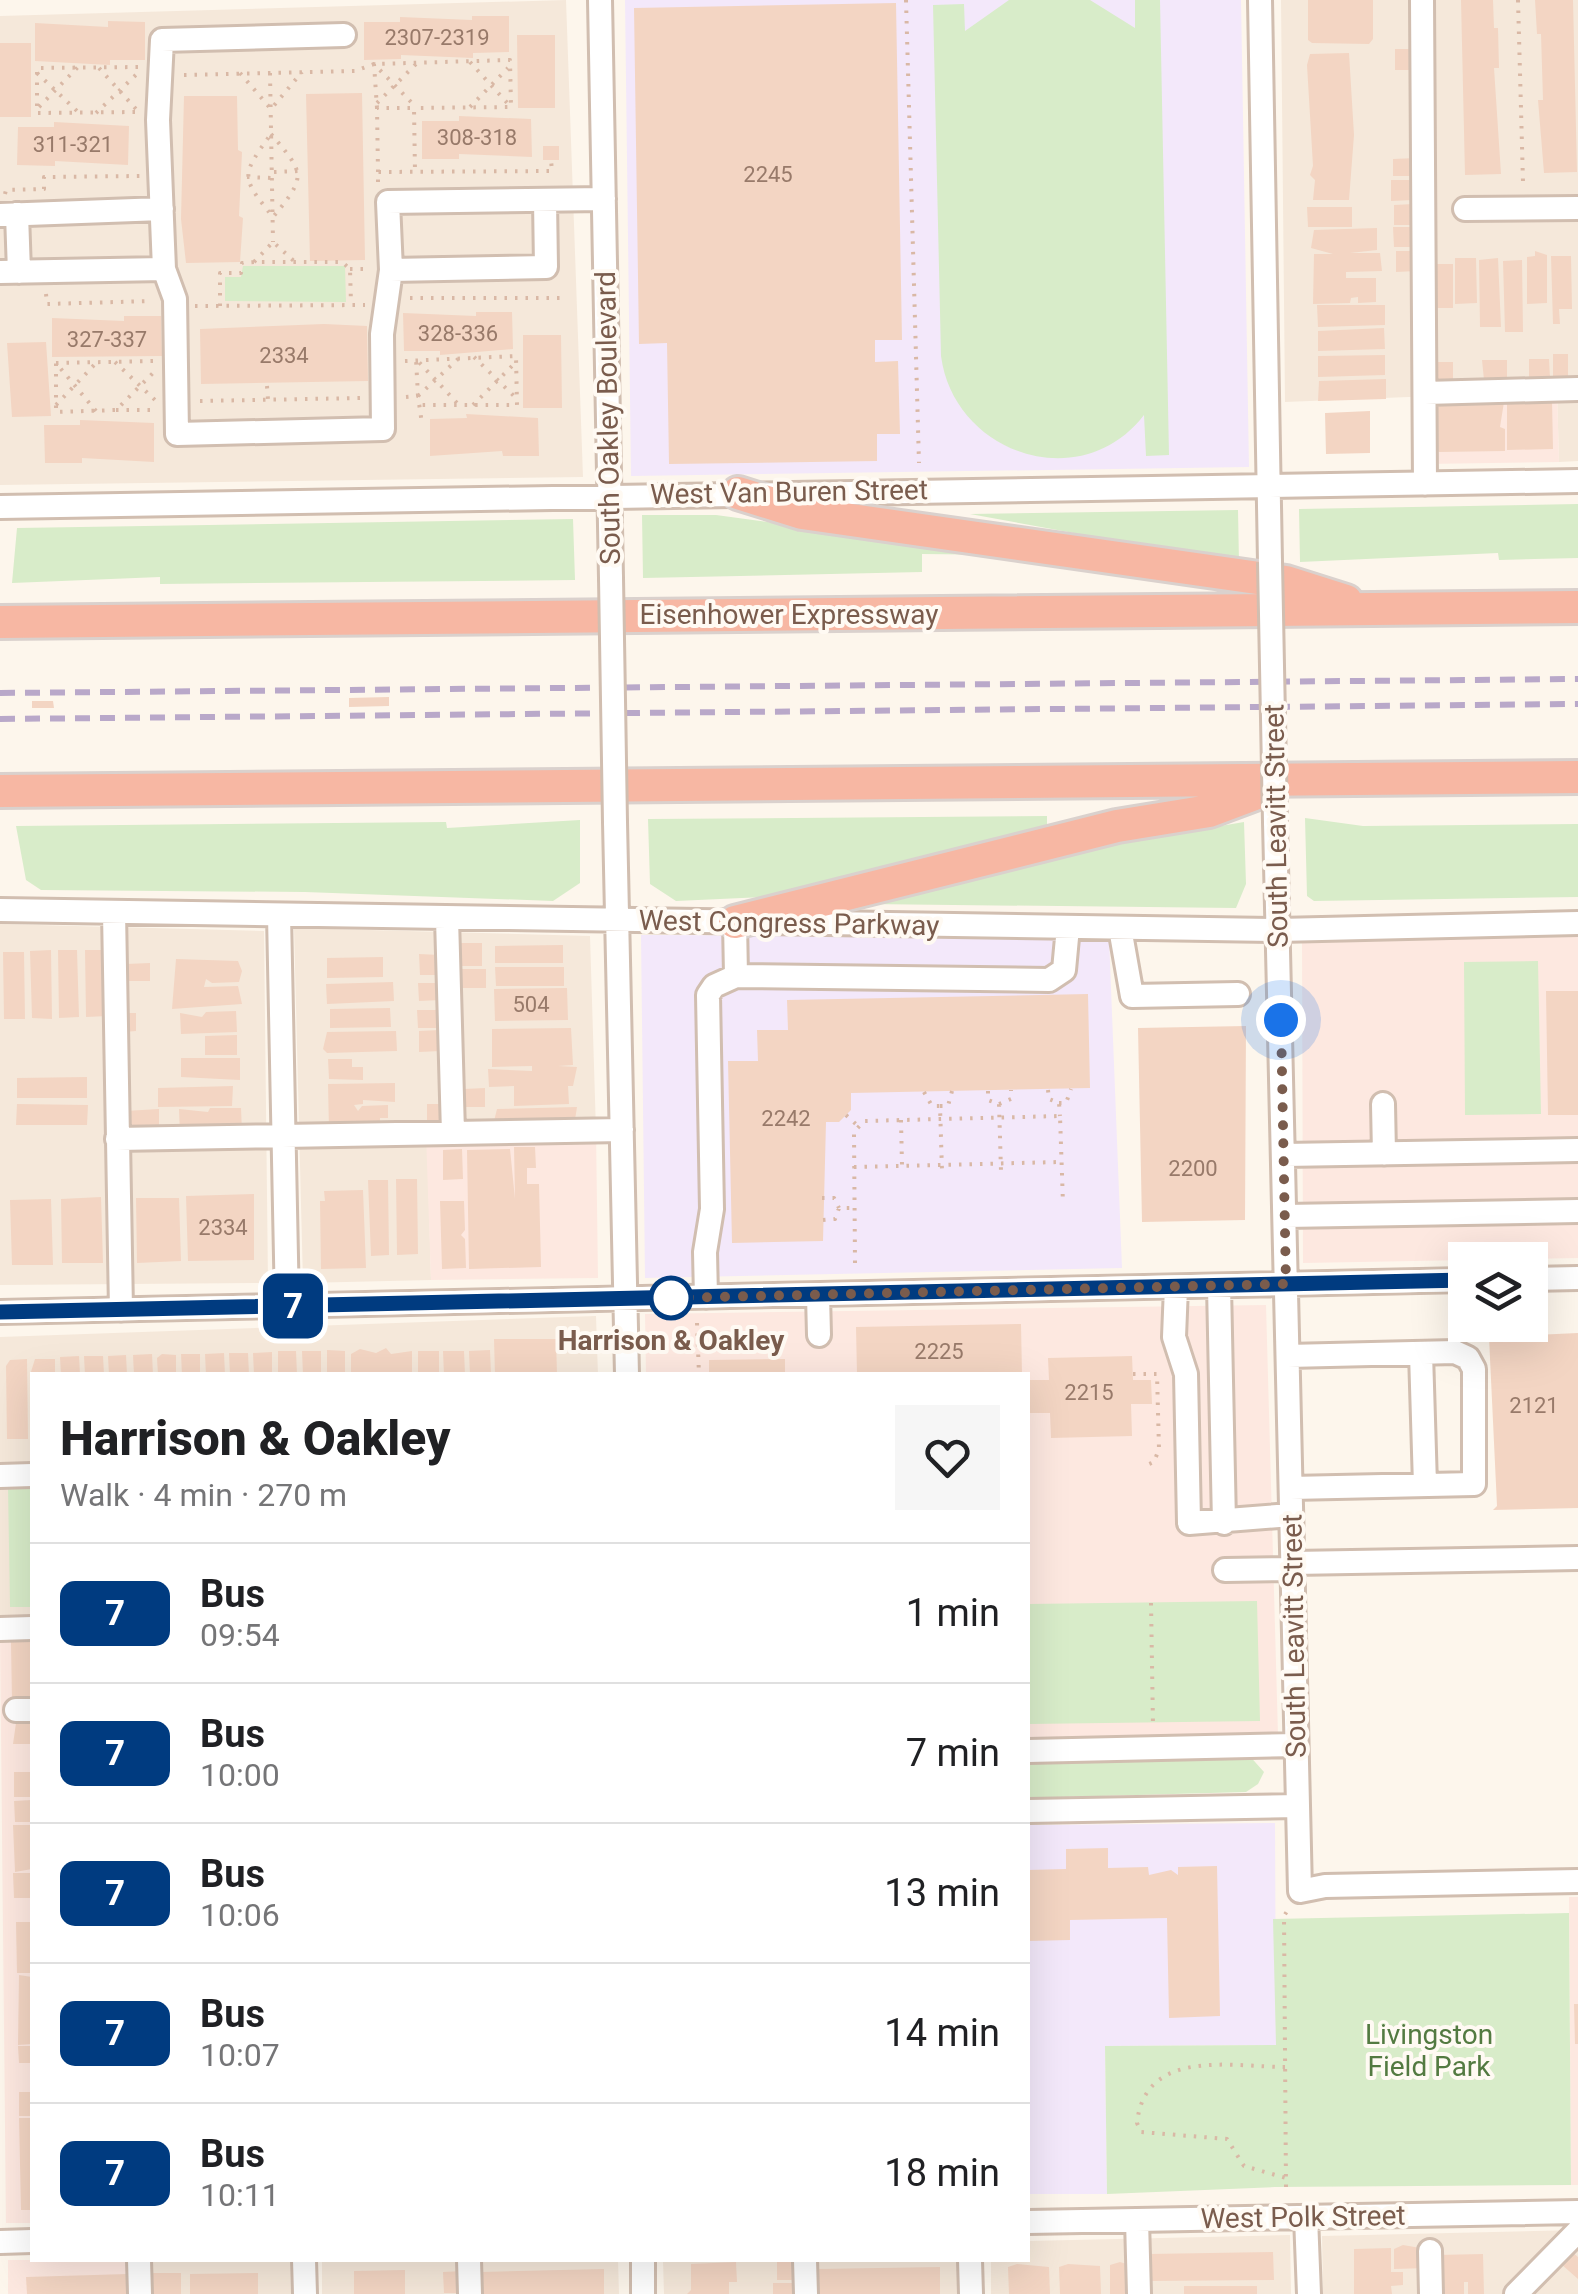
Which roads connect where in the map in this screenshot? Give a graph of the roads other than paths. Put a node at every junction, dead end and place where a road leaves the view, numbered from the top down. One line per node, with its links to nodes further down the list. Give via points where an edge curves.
1 (600, 0): 5 (street, South Oakley Boulevard)
2 (1260, 0): 18 (street, South Leavitt Street)
3 (1422, 0): 15 (street)
4 (344, 36): 9 (street, via 162,40)
5 (604, 199): 6 (street); 20 (street, South Oakley Boulevard)
6 (545, 200): 12 (street, via 546,268); 12 (street, via 388,202)
7 (1578, 208): 10 (street)
8 (6, 209): 9 (street); 13 (street)
9 (162, 209): 11 (street)
10 (1466, 209)
11 (164, 269): 12 (street, via 175,299 168,402 177,434 383,429); 13 (street)
12 (392, 270)
13 (10, 272)
14 (1578, 390): 15 (street)
15 (1424, 393): 17 (street)
16 (1578, 481): 17 (street, West Van Buren Street)
17 (1425, 484): 18 (street, West Van Buren Street)
18 (1269, 487): 19 (street, West Van Buren Street); 37 (street, South Leavitt Street, bridge)
19 (738, 493): 20 (street, West Van Buren Street); 23 (highway, via 802,514 1286,582)
20 (609, 494): 21 (street, West Van Buren Street); 32 (street, South Oakley Boulevard, bridge)
21 (0, 507)
22 (1578, 607): 23 (highway, Eisenhower Expressway)
23 (1378, 611): 24 (highway, Eisenhower Expressway)
24 (0, 622)
25 (1578, 776): 26 (highway)
26 (1293, 780): 27 (highway); 33 (highway, via 1209,812 1118,826)
27 (0, 790)
28 (0, 910): 29 (street, West Congress Parkway)
29 (114, 912): 30 (street, West Congress Parkway); 44 (street)
30 (279, 914): 31 (street, West Congress Parkway); 43 (street)
31 (448, 918): 32 (street, West Congress Parkway); 42 (street)
32 (618, 920): 33 (street, West Congress Parkway); 41 (street, South Oakley Boulevard)
33 (735, 922): 35 (street, West Congress Parkway); 38 (street)
34 (1578, 923): 37 (street, West Congress Parkway)
35 (1068, 927): 36 (street, West Congress Parkway); 38 (street, via 1064,970 1049,980)
36 (1120, 928): 37 (street, West Congress Parkway); 39 (street, via 1132,996)
37 (1279, 930): 47 (street, South Leavitt Street)
38 (736, 976): 57 (street, via 708,995 712,1209)
39 (1238, 994)
40 (1383, 1104): 46 (street)
41 (622, 1130): 42 (street); 58 (street, South Oakley Boulevard)
42 (454, 1133): 43 (street)
43 (283, 1136): 44 (street); 59 (street)
44 (116, 1140): 60 (street)
45 (1578, 1150): 46 (street)
46 (1384, 1154): 47 (street)
47 (1284, 1156): 49 (street, South Leavitt Street)
48 (1578, 1211): 49 (street)
49 (1285, 1216): 53 (street, South Leavitt Street)
50 (1578, 1278): 51 (street)
51 (1548, 1279)
52 (1448, 1280): 53 (street)
53 (1286, 1284): 54 (street); 66 (street, South Leavitt Street)
54 (1219, 1286): 55 (street); 65 (street)
55 (1176, 1287): 56 (street); 64 (street)
56 (818, 1295): 57 (street); 62 (street)
57 (706, 1297): 58 (street)
58 (625, 1299): 59 (street); 67 (street, South Oakley Boulevard)
59 (287, 1306): 60 (street)
60 (121, 1310): 61 (street)
61 (0, 1312)
62 (819, 1335)
63 (1421, 1352): 66 (street); 70 (street); 70 (street, via 1456,1352 1474,1369 1474,1484)
64 (1178, 1356): 65 (street, via 1192,1364 1211,1364); 73 (street, via 1186,1374 1189,1524)
65 (1221, 1356): 73 (street)
66 (1288, 1356): 71 (street, South Leavitt Street)
67 (627, 1372)
68 (30, 1475): 69 (street)
69 (0, 1476)
70 (1426, 1485): 71 (street)
71 (1291, 1488): 72 (street, South Leavitt Street)
72 (1292, 1522): 73 (street, via 1241,1516); 75 (street, South Leavitt Street)
73 (1224, 1523)
74 (1578, 1558): 75 (street)
75 (1292, 1566): 76 (street); 79 (street, South Leavitt Street)
76 (1225, 1570)
77 (0, 1628): 78 (street)
78 (30, 1628)
79 (1296, 1745): 80 (street); 81 (street, South Leavitt Street)
80 (1030, 1751)
81 (1298, 1806): 82 (street); 83 (street, South Leavitt Street, via 1300,1892 1325,1886)
82 (1030, 1811)
83 (1578, 1881)
84 (1578, 2212): 85 (street, West Polk Street)
85 (1306, 2216): 86 (street, West Polk Street); 105 (street)
86 (1137, 2220): 87 (street, West Polk Street); 104 (street)
87 (1030, 2222)
88 (1578, 2230): 107 (street)
89 (30, 2241): 90 (street)
90 (0, 2242)
91 (1430, 2252): 106 (street)
92 (139, 2262): 98 (street)
93 (304, 2262): 99 (street)
94 (469, 2262): 100 (street)
95 (643, 2262): 101 (street)
96 (805, 2262): 102 (street)
97 (970, 2262): 103 (street)
98 (140, 2294)
99 (305, 2294)
100 (470, 2294)
101 (644, 2294)
102 (806, 2294)
103 (971, 2294)
104 (1139, 2294)
105 (1308, 2294)
106 (1431, 2294)
107 (1516, 2294)

